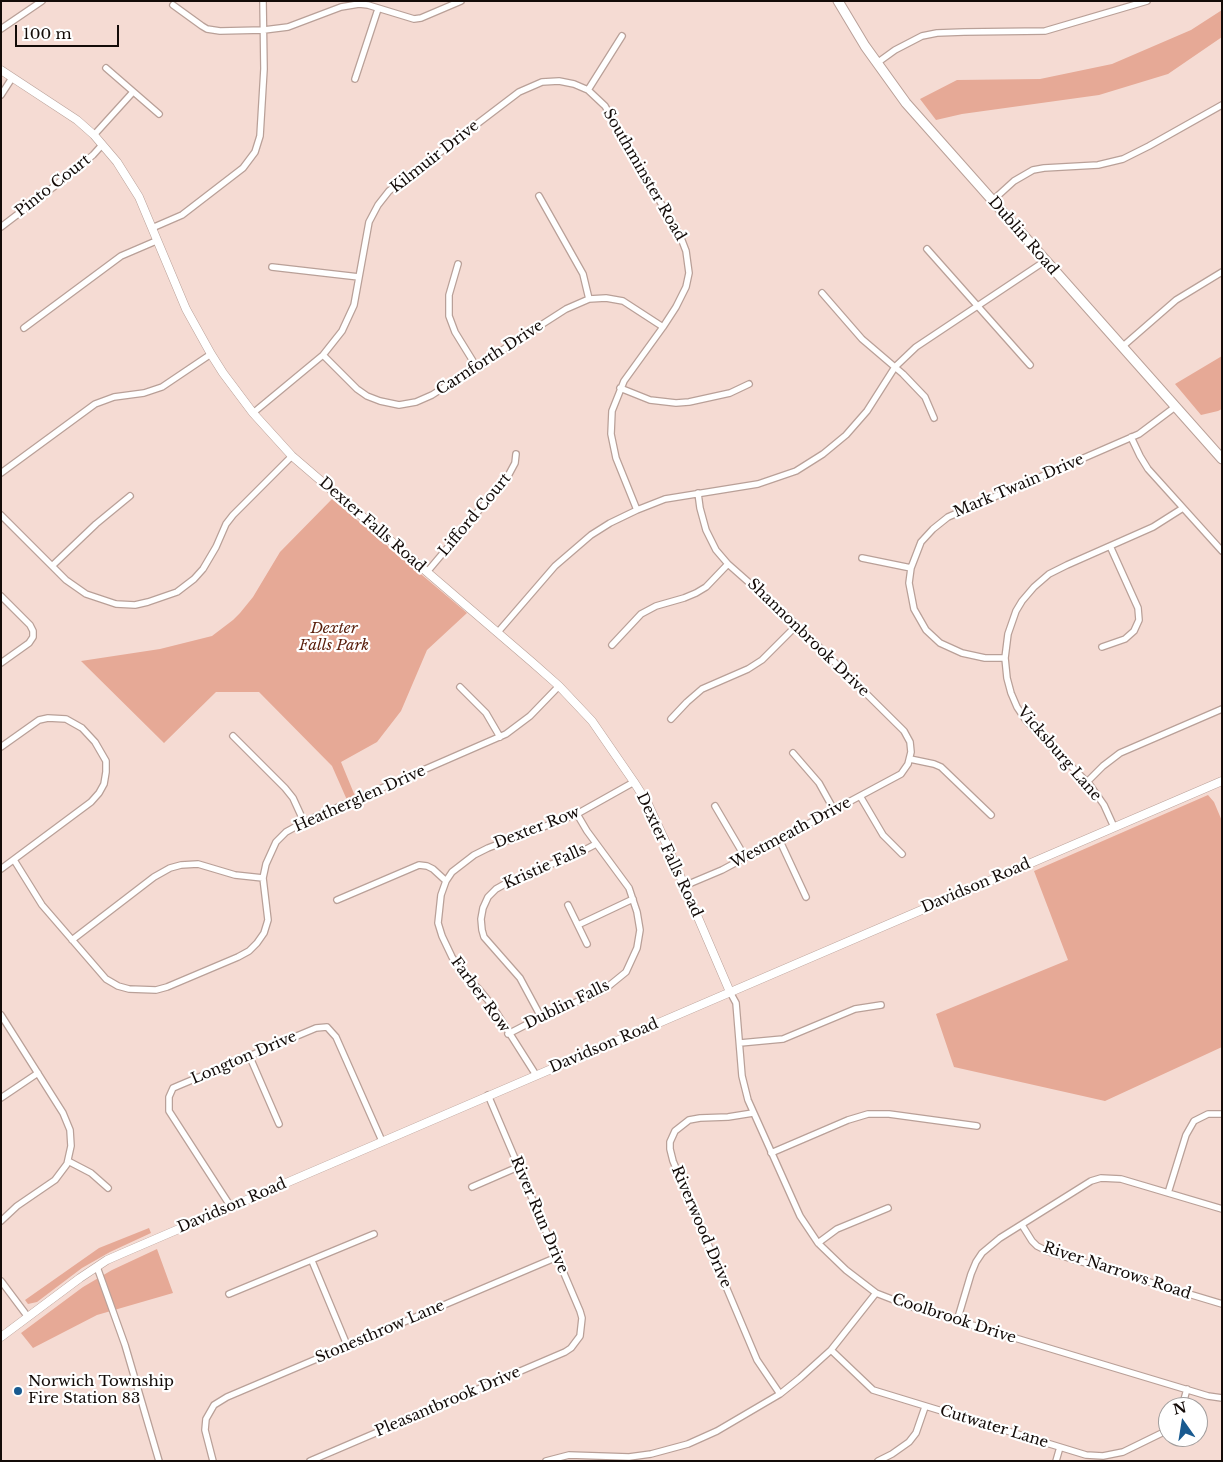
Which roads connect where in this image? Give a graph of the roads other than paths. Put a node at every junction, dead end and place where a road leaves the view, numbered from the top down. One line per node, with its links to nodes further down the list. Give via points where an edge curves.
1 (42, 1): 8 (street)
2 (263, 1): 9 (street)
3 (461, 1): 7 (street, via 414,19)
4 (838, 1): 11 (main road, Dublin Road)
5 (1147, 1): 11 (street, via 1045,31 955,32 922,36)
6 (173, 5): 9 (street, via 208,29)
7 (378, 8): 9 (street, via 350,4 288,28); 15 (street)
8 (1, 29)
9 (264, 30): 26 (street, via 260,136 255,152 236,174 182,215)
10 (622, 36): 16 (street)
11 (876, 63): 24 (main road, Dublin Road, via 906,103)
12 (106, 68): 17 (street)
13 (1, 70): 14 (main road, Dexter Falls Road)
14 (12, 78): 18 (street); 21 (main road, Dexter Falls Road, via 50,101)
15 (355, 78)
16 (588, 90): 33 (street, Kilmuir Drive, via 559,81 542,82 527,88 396,185 378,205 369,222); 37 (street, Southminster Road, via 605,106 686,251 689,273 686,287)
17 (133, 92): 20 (street); 21 (street)
18 (1, 95)
19 (1222, 105): 24 (street, via 1123,159 1098,165 1033,170 1014,180)
20 (159, 114)
21 (94, 135): 22 (main road, Dexter Falls Road)
22 (102, 144): 25 (street, Pinto Court, via 93,155); 26 (main road, Dexter Falls Road, via 128,177)
23 (539, 196): 35 (street, via 583,274)
24 (992, 200): 29 (main road, Dublin Road)
25 (1, 226)
26 (152, 228): 27 (main road, Dexter Falls Road)
27 (156, 241): 38 (street, via 121,256); 40 (main road, Dexter Falls Road, via 186,309)
28 (927, 249): 36 (street)
29 (1045, 261): 36 (street); 39 (main road, Dublin Road)
30 (458, 264): 43 (street, via 449,296 449,316)
31 (272, 267): 33 (street)
32 (1222, 272): 39 (street, via 1176,300)
33 (360, 277): 41 (street, Kilmuir Drive, via 349,319)
34 (822, 293): 44 (street, via 862,339)
35 (589, 299): 37 (street, Carnforth Drive, via 623,301); 43 (street, Carnforth Drive, via 566,309)
36 (977, 306): 42 (street); 44 (street, via 916,347)
37 (664, 327): 46 (street, Southminster Road)
38 (24, 328)
39 (1122, 347): 47 (main road, Dublin Road)
40 (211, 354): 48 (main road, Dexter Falls Road); 54 (street, via 162,387 95,404)
41 (323, 355): 43 (street, Carnforth Drive, via 357,389 391,404 424,399); 48 (street, Kilmuir Drive)
42 (1030, 365)
43 (476, 366)
44 (895, 367): 49 (street, via 925,397); 55 (street, via 867,411 823,454 796,471 758,484)
45 (749, 384): 46 (street, via 730,393 676,403 650,400)
46 (620, 388): 58 (street, Southminster Road, via 612,411 611,434 616,458)
47 (1175, 407): 50 (street, Mark Twain Drive); 53 (main road, Dublin Road)
48 (253, 413): 52 (main road, Dexter Falls Road)
49 (934, 418)
50 (1131, 438): 57 (street, via 1148,469); 65 (street, Mark Twain Drive, via 948,517 932,528 921,542)
51 (516, 454): 66 (street, Lifford Court, via 508,476)
52 (292, 456): 64 (street, via 233,515 203,569 168,597 135,604 107,602 78,589); 66 (main road, Dexter Falls Road)
53 (1222, 459)
54 (1, 473)
55 (698, 493): 58 (street, via 665,499); 63 (street, Shannonbrook Drive, via 706,530)
56 (130, 496): 64 (street)
57 (1183, 508): 60 (street, Vicksburg Lane, via 1154,527); 61 (street)
58 (637, 510): 69 (street, via 591,534 572,550)
59 (1, 515): 64 (street)
60 (1110, 546): 71 (street, via 1138,608 1139,620 1134,632 1125,639); 72 (street, Vicksburg Lane, via 1067,565 1034,586 1016,611 1008,634)
61 (1222, 551)
62 (862, 558): 65 (street)
63 (728, 564): 68 (street, Shannonbrook Drive); 70 (street, via 696,593 641,614)
64 (52, 566)
65 (911, 568): 72 (street, Mark Twain Drive, via 912,601 922,623 933,636 946,647 962,653)
66 (427, 572): 69 (main road, Dexter Falls Road)
67 (1, 596): 73 (street, via 33,631 29,643)
68 (797, 626): 77 (street, via 762,660 702,689); 82 (street, Shannonbrook Drive, via 904,730 910,742)
69 (498, 632): 74 (main road, Dexter Falls Road)
70 (612, 645)
71 (1102, 647)
72 (1005, 658): 85 (street, Vicksburg Lane, via 1011,693 1025,720)
73 (1, 663)
74 (559, 686): 79 (street, Heatherglen Drive, via 530,716); 84 (main road, Dexter Falls Road, via 592,721)
75 (460, 687): 79 (street, via 486,713)
76 (1222, 709): 85 (street, via 1120,753)
77 (671, 719)
78 (233, 736): 91 (street, via 285,788)
79 (500, 737): 91 (street, Heatherglen Drive)
80 (1, 747): 97 (street, via 31,725 48,718 66,719 95,742 106,761 104,784 91,802)
81 (793, 753): 88 (street, via 819,783)
82 (910, 759): 86 (street, Westmeath Drive, via 906,769 896,777); 90 (street, via 940,767)
83 (1222, 781): 92 (main road, Davidson Road)
84 (634, 782): 89 (street, Dexter Row); 101 (main road, Dexter Falls Road)
85 (1087, 782): 92 (street, Vicksburg Lane, via 1104,805)
86 (860, 796): 88 (street, Westmeath Drive); 95 (street, via 883,835)
87 (715, 806): 96 (street)
88 (834, 810): 93 (street, Westmeath Drive)
89 (578, 814): 94 (street, Dublin Falls); 100 (street, Dexter Row, via 488,848 462,863)
90 (991, 815)
91 (304, 822): 99 (street, Heatherglen Drive, via 276,842)
92 (1114, 827): 109 (main road, Davidson Road)
93 (779, 839): 96 (street, Westmeath Drive); 102 (street)
94 (596, 844): 103 (street, Dublin Falls, via 629,888); 112 (street, Kristie Falls, via 496,889 483,908 484,937 520,978)
95 (902, 854)
96 (745, 858): 101 (street, Westmeath Drive)
97 (14, 860): 98 (street); 107 (street, via 42,905)
98 (1, 869)
99 (263, 878): 107 (street, via 235,875 198,864 170,868); 107 (street, Heatherglen Drive, via 267,927 257,943 249,951 181,982 156,990 118,986 106,979)
100 (446, 882): 104 (street, via 433,869 419,865); 113 (street, Farber Row, via 438,909 442,936 466,978 491,1004)
101 (684, 886): 109 (main road, Dexter Falls Road)
102 (806, 897)
103 (633, 899): 106 (street); 112 (street, Dublin Falls, via 640,930 637,948 626,972 600,992)
104 (337, 900)
105 (568, 905): 106 (street)
106 (578, 925): 108 (street)
107 (72, 940)
108 (587, 944)
109 (730, 992): 114 (street, Coolbrook Drive, via 736,1003); 117 (main road, Davidson Road)
110 (882, 1005): 114 (street, via 855,1009 783,1039)
111 (1, 1015): 116 (street)
112 (540, 1017): 113 (street, Dublin Falls)
113 (508, 1034): 117 (street, Farber Row)
114 (740, 1043): 120 (street, Coolbrook Drive, via 744,1088)
115 (249, 1055): 122 (street); 124 (street, Longton Drive, via 316,1028 330,1029); 131 (street, Longton Drive, via 174,1088 168,1103 169,1111)
116 (38, 1073): 119 (street); 126 (street, via 68,1123 71,1146)
117 (536, 1075): 118 (main road, Davidson Road)
118 (488, 1095): 124 (main road, Davidson Road); 127 (street, River Run Drive)
119 (1, 1098)
120 (753, 1113): 125 (street, Coolbrook Drive); 152 (street, Riverwood Drive, via 689,1120 675,1131 670,1149 672,1161 757,1360)
121 (1222, 1114): 130 (street, via 1208,1114 1194,1122 1186,1135)
122 (279, 1124)
123 (977, 1126): 125 (street, via 868,1114)
124 (382, 1141): 131 (main road, Davidson Road)
125 (771, 1153): 137 (street, Coolbrook Drive, via 800,1216)
126 (68, 1161): 129 (street, via 91,1173); 134 (street, via 55,1180 16,1206)
127 (518, 1167): 128 (street); 138 (street, River Run Drive)
128 (472, 1187)
129 (108, 1188)
130 (1168, 1193): 133 (street); 135 (street, via 1121,1179 1101,1178 1082,1185)
131 (231, 1207): 140 (main road, Davidson Road, via 122,1253)
132 (888, 1208): 137 (street, via 837,1229)
133 (1222, 1209)
134 (1, 1221)
135 (1022, 1225): 144 (street, River Narrows Road, via 1037,1246 1049,1252); 146 (street, via 990,1245 976,1262)
136 (374, 1234): 139 (street)
137 (818, 1243): 142 (street, Coolbrook Drive)
138 (557, 1257): 147 (street, River Run Drive, via 582,1318); 149 (street, Stonesthrow Lane)
139 (312, 1261): 143 (street); 149 (street)
140 (98, 1267): 145 (main road, Davidson Road); 159 (street)
141 (1, 1281): 145 (street)
142 (876, 1293): 146 (street, Coolbrook Drive); 150 (street)
143 (229, 1294)
144 (1222, 1304)
145 (28, 1317): 148 (main road, Davidson Road)
146 (957, 1321): 151 (street, Coolbrook Drive)
147 (580, 1336): 161 (street, Pleasantbrook Drive, via 565,1352)
148 (1, 1338)
149 (347, 1345): 160 (street, Stonesthrow Lane, via 214,1405 208,1414 205,1430)
150 (831, 1350): 152 (street); 155 (street, Cutwater Lane, via 873,1390)
151 (1187, 1389): 153 (street); 154 (street, Coolbrook Drive)
152 (780, 1394): 158 (street, via 688,1444 650,1454)
153 (1185, 1397)
154 (1222, 1398)
155 (925, 1407): 157 (street, Cutwater Lane); 163 (street, via 916,1433 909,1442)
156 (1158, 1435): 157 (street, Cutwater Lane, via 1113,1455 1086,1455)
157 (1060, 1447): 164 (street)
158 (605, 1459): 162 (street, via 569,1455)
159 (159, 1461)
160 (213, 1461)
161 (310, 1461)
162 (546, 1461)
163 (878, 1461)
164 (1056, 1461)

